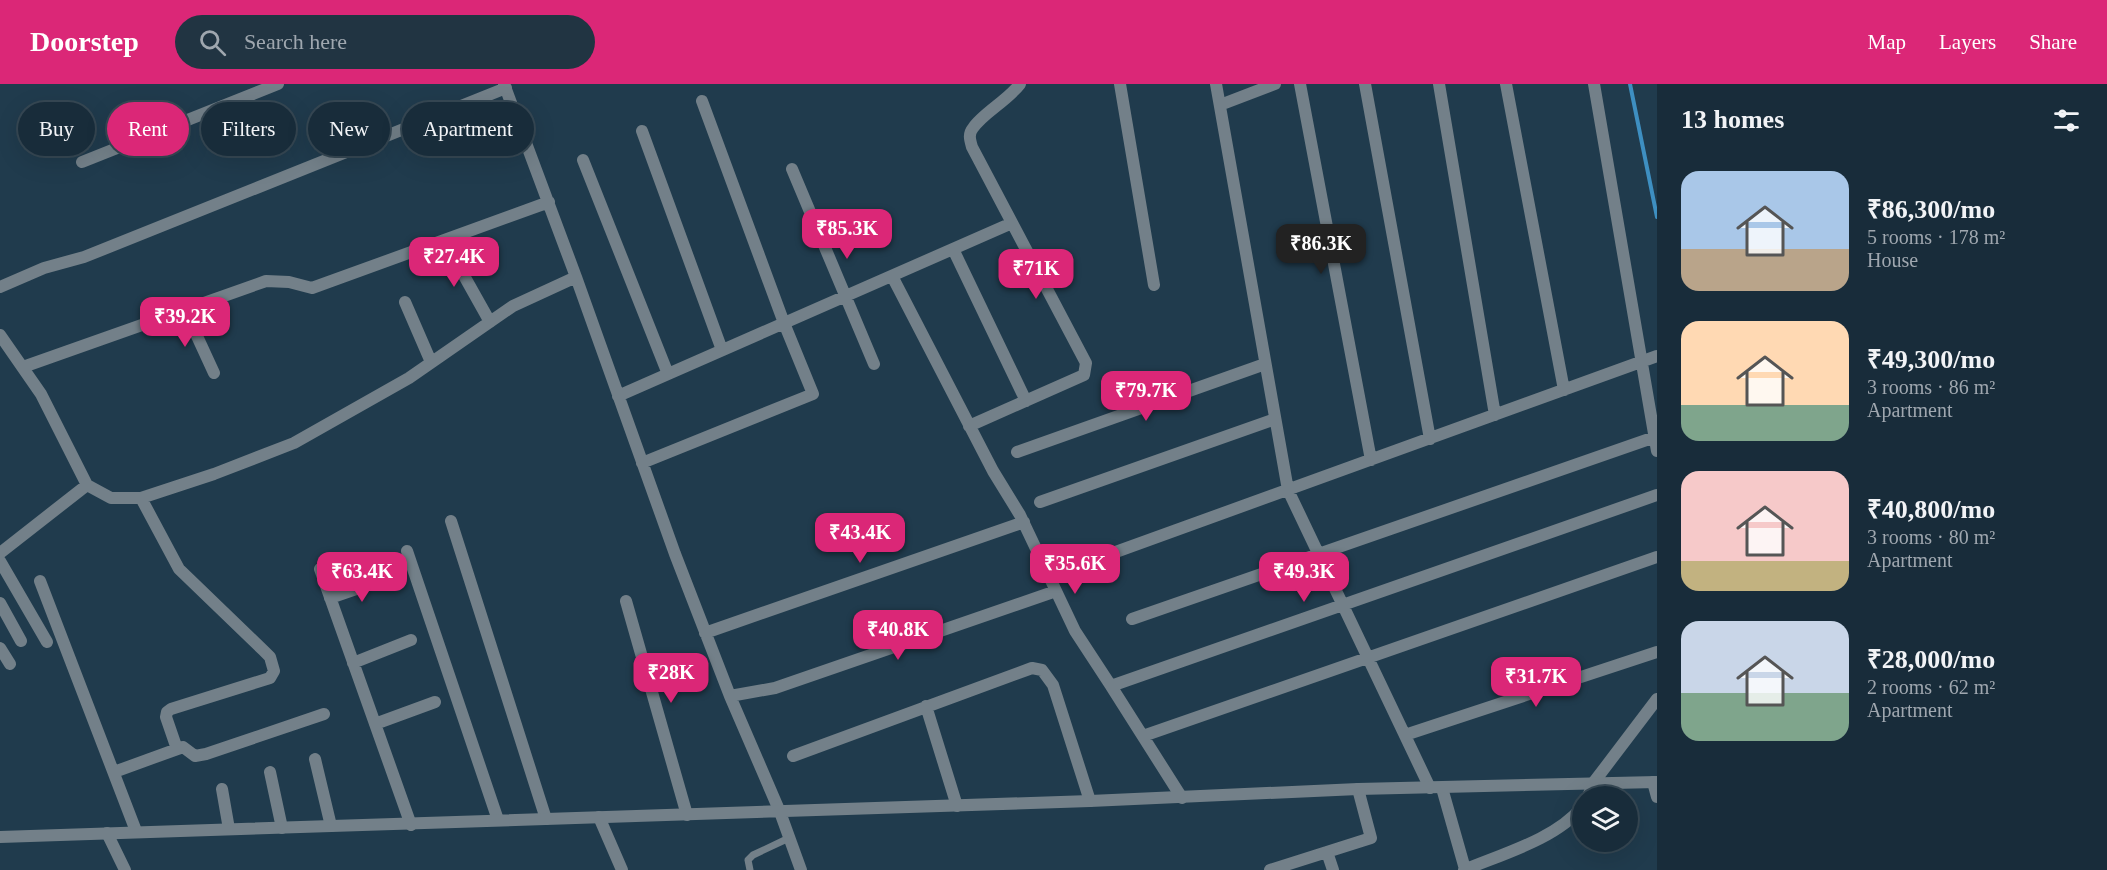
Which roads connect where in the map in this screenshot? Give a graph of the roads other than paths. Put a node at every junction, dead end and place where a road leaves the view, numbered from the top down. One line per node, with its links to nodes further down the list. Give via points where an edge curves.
1 (278, 84): 16 (street)
2 (1020, 84): 19 (street, via 969,136)
3 (1120, 84): 24 (street)
4 (1216, 84): 13 (street)
5 (1275, 84): 13 (street)
6 (1300, 84): 51 (street)
7 (1365, 84): 48 (street)
8 (1439, 84): 44 (street)
9 (1506, 84): 41 (street)
10 (1594, 84): 35 (street)
11 (505, 86): 18 (street); 25 (street)
12 (702, 101): 30 (street)
13 (1220, 105): 37 (street)
14 (642, 131): 32 (street)
15 (583, 160): 40 (street)
16 (82, 162)
17 (792, 169): 26 (street)
18 (549, 202): 20 (street); 23 (street)
19 (1012, 223): 21 (street); 43 (street, via 1086,363 1084,375)
20 (444, 240): 28 (street, via 312,288 267,281); 29 (street)
21 (953, 249): 22 (street); 43 (street)
22 (891, 276): 26 (street); 46 (street)
23 (576, 278): 29 (street, via 513,306); 42 (street)
24 (1154, 285)
25 (0, 288)
26 (845, 297): 30 (street); 36 (street)
27 (405, 302): 34 (street)
28 (185, 309): 38 (street); 39 (street)
29 (490, 322): 34 (street)
30 (784, 323): 32 (street); 52 (street, via 813,394)
31 (0, 335): 38 (street)
32 (722, 350): 40 (street)
33 (1657, 356): 35 (street)
34 (431, 362): 56 (street, via 294,443)
35 (1642, 362): 41 (street); 47 (street)
36 (874, 364)
37 (1265, 364): 45 (street); 50 (street)
38 (23, 367): 53 (street)
39 (214, 373)
40 (668, 374): 42 (street)
41 (1564, 390): 44 (street)
42 (618, 396): 52 (street)
43 (1026, 401): 46 (street)
44 (1495, 415): 48 (street)
45 (1275, 419): 54 (street); 57 (street)
46 (969, 426): 59 (street)
47 (1654, 437): 49 (street); 62 (street)
48 (1430, 439): 51 (street)
49 (1657, 451)
50 (1017, 452)
51 (1371, 460): 54 (street)
52 (642, 463): 75 (street)
53 (87, 485): 56 (street, via 111,498); 61 (street)
54 (1288, 490): 62 (street); 65 (street)
55 (1657, 495): 73 (street)
56 (141, 498): 93 (street, via 178,569 270,657 274,671 270,678 167,712)
57 (1040, 502)
58 (451, 521): 111 (street)
59 (1024, 522): 69 (street); 75 (street)
60 (407, 551): 113 (street)
61 (0, 553)
62 (1319, 554): 73 (street); 74 (street)
63 (1657, 558): 81 (street)
64 (0, 561): 78 (street)
65 (1077, 567)
66 (320, 569): 70 (street)
67 (385, 579): 70 (street)
68 (40, 581): 96 (street)
69 (1056, 591): 84 (street); 85 (street, via 775,688)
70 (330, 598): 82 (street)
71 (626, 601): 109 (street)
72 (0, 603): 76 (street)
73 (1344, 605): 81 (street); 84 (street)
74 (1132, 619)
75 (705, 633): 85 (street)
76 (21, 640)
77 (411, 640): 82 (street)
78 (47, 642)
79 (0, 648): 83 (street)
80 (1657, 652): 91 (street)
81 (1368, 658): 91 (street); 92 (street)
82 (353, 663): 90 (street)
83 (10, 664)
84 (1111, 686): 92 (street)
85 (730, 696): 108 (street)
86 (1657, 699): 98 (street)
87 (435, 702): 90 (street)
88 (926, 706): 94 (street); 106 (street, via 1032,668 1042,670 1053,685); 107 (street)
89 (324, 714): 93 (street, via 199,756 188,749)
90 (375, 724): 114 (street)
91 (1405, 735): 101 (street)
92 (1143, 736): 105 (street)
93 (177, 749): 96 (street)
94 (793, 756)
95 (315, 759): 115 (street)
96 (114, 772): 118 (street)
97 (270, 772): 116 (street)
98 (1594, 782): 99 (street); 100 (street); 101 (street)
99 (1655, 782): 104 (street)
100 (1592, 786)
101 (1436, 788): 103 (street); 129 (street)
102 (222, 789): 117 (street)
103 (1358, 789): 105 (street); 122 (street, via 1371,838)
104 (1657, 797)
105 (1182, 798): 106 (street)
106 (1090, 801): 107 (street)
107 (957, 806): 108 (street)
108 (780, 812): 109 (street); 121 (street)
109 (687, 815): 110 (street)
110 (599, 817): 111 (street); 124 (street)
111 (546, 819): 113 (street)
112 (1572, 819): 129 (street, via 1553,832)
113 (498, 820): 114 (street)
114 (411, 825): 115 (street)
115 (331, 826): 116 (street)
116 (282, 828): 117 (street)
117 (229, 829): 118 (street)
118 (136, 831): 119 (street)
119 (107, 833): 120 (street); 123 (street)
120 (0, 837)
121 (789, 838): 125 (lane, via 753,855 748,860); 126 (street)
122 (1327, 852): 127 (street); 128 (street)
123 (125, 870)
124 (622, 870)
125 (750, 870)
126 (801, 870)
127 (1270, 870)
128 (1333, 870)
129 (1465, 870)

